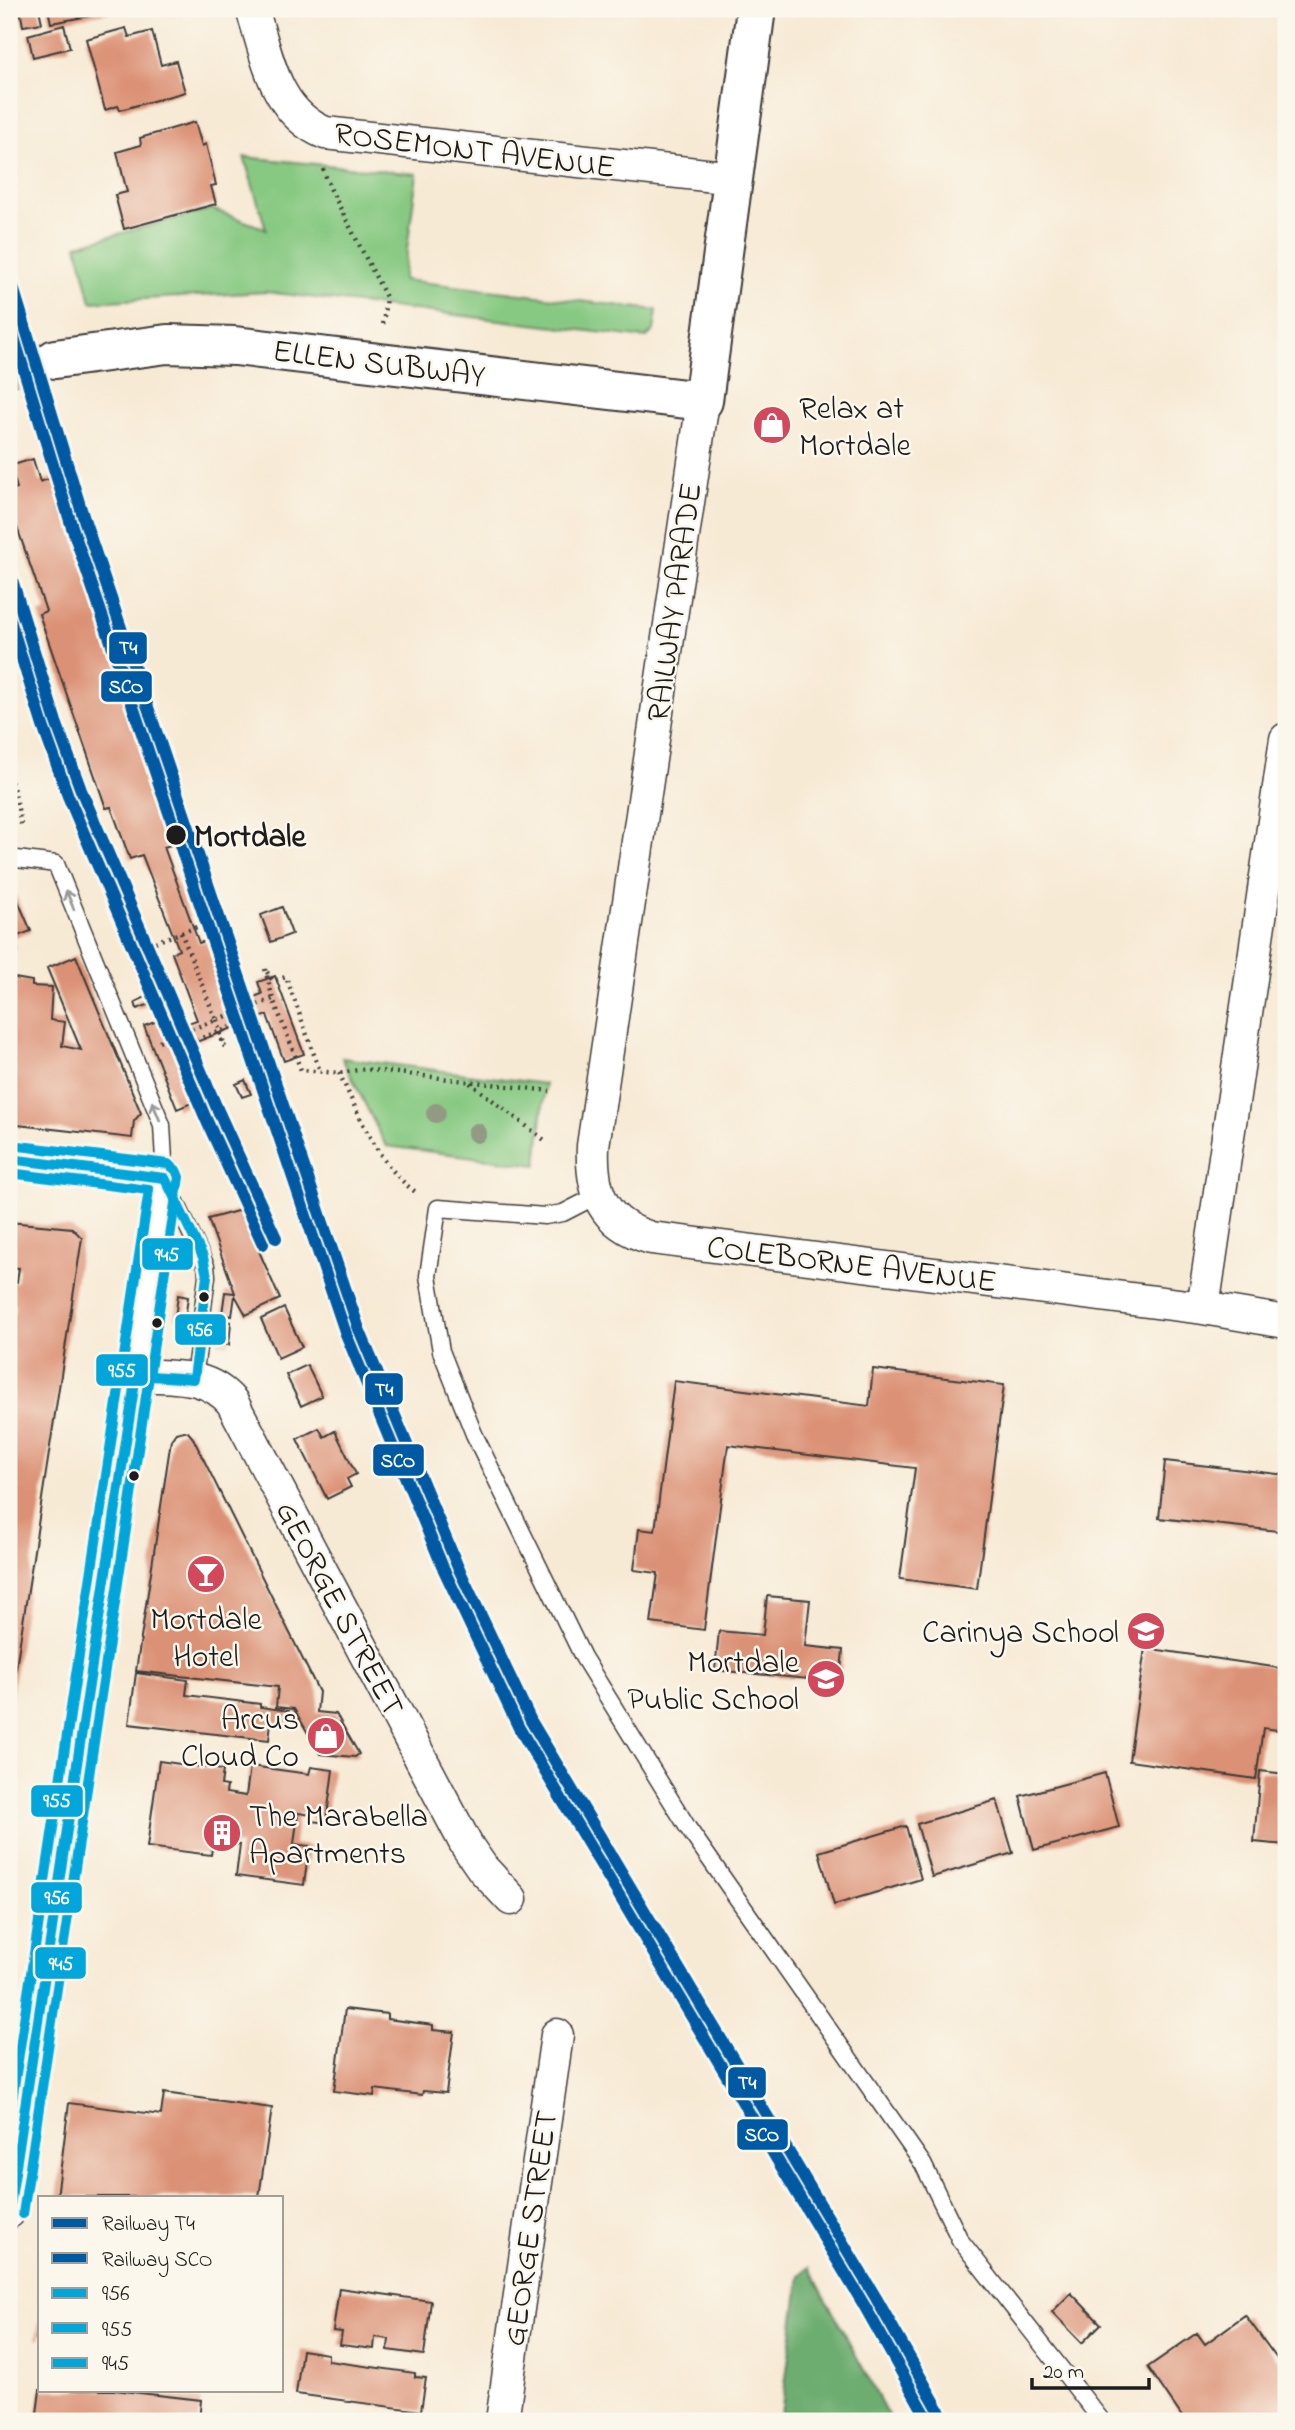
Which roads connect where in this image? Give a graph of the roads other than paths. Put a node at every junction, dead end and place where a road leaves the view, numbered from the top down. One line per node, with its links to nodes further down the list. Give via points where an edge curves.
1 (252, 9): 3 (street, ROSEMONT AVENUE, via 281,95 300,119 325,133)
2 (756, 9): 3 (street, RAILWAY PARADE)
3 (733, 178): 5 (street, RAILWAY PARADE)
4 (55, 359): 5 (street, ELLEN SUBWAY, via 167,344 235,346)
5 (703, 401): 10 (street, RAILWAY PARADE, via 593,1146)
6 (1286, 739): 11 (street)
7 (9, 858): 9 (lane, one-way to 7, via 162,1125 56,864)
8 (9, 1159): 9 (street)
9 (165, 1178): 13 (street); 14 (lane, via 203,1257 207,1276)
10 (598, 1195): 11 (street, COLEBORNE AVENUE, via 622,1226 652,1238); 19 (lane, via 563,1213 545,1216 438,1208 428,1276 441,1352 474,1434 583,1657 688,1828 923,2164 960,2240)
11 (1203, 1308): 12 (street, COLEBORNE AVENUE)
12 (1286, 1322)
13 (136, 1375): 14 (street, GEORGE STREET); 17 (street)
14 (194, 1379): 15 (street, GEORGE STREET, via 218,1387 232,1402 467,1846)
15 (511, 1899)
16 (557, 2035): 18 (street, GEORGE STREET)
17 (9, 2212)
18 (502, 2421)
19 (1102, 2421)

